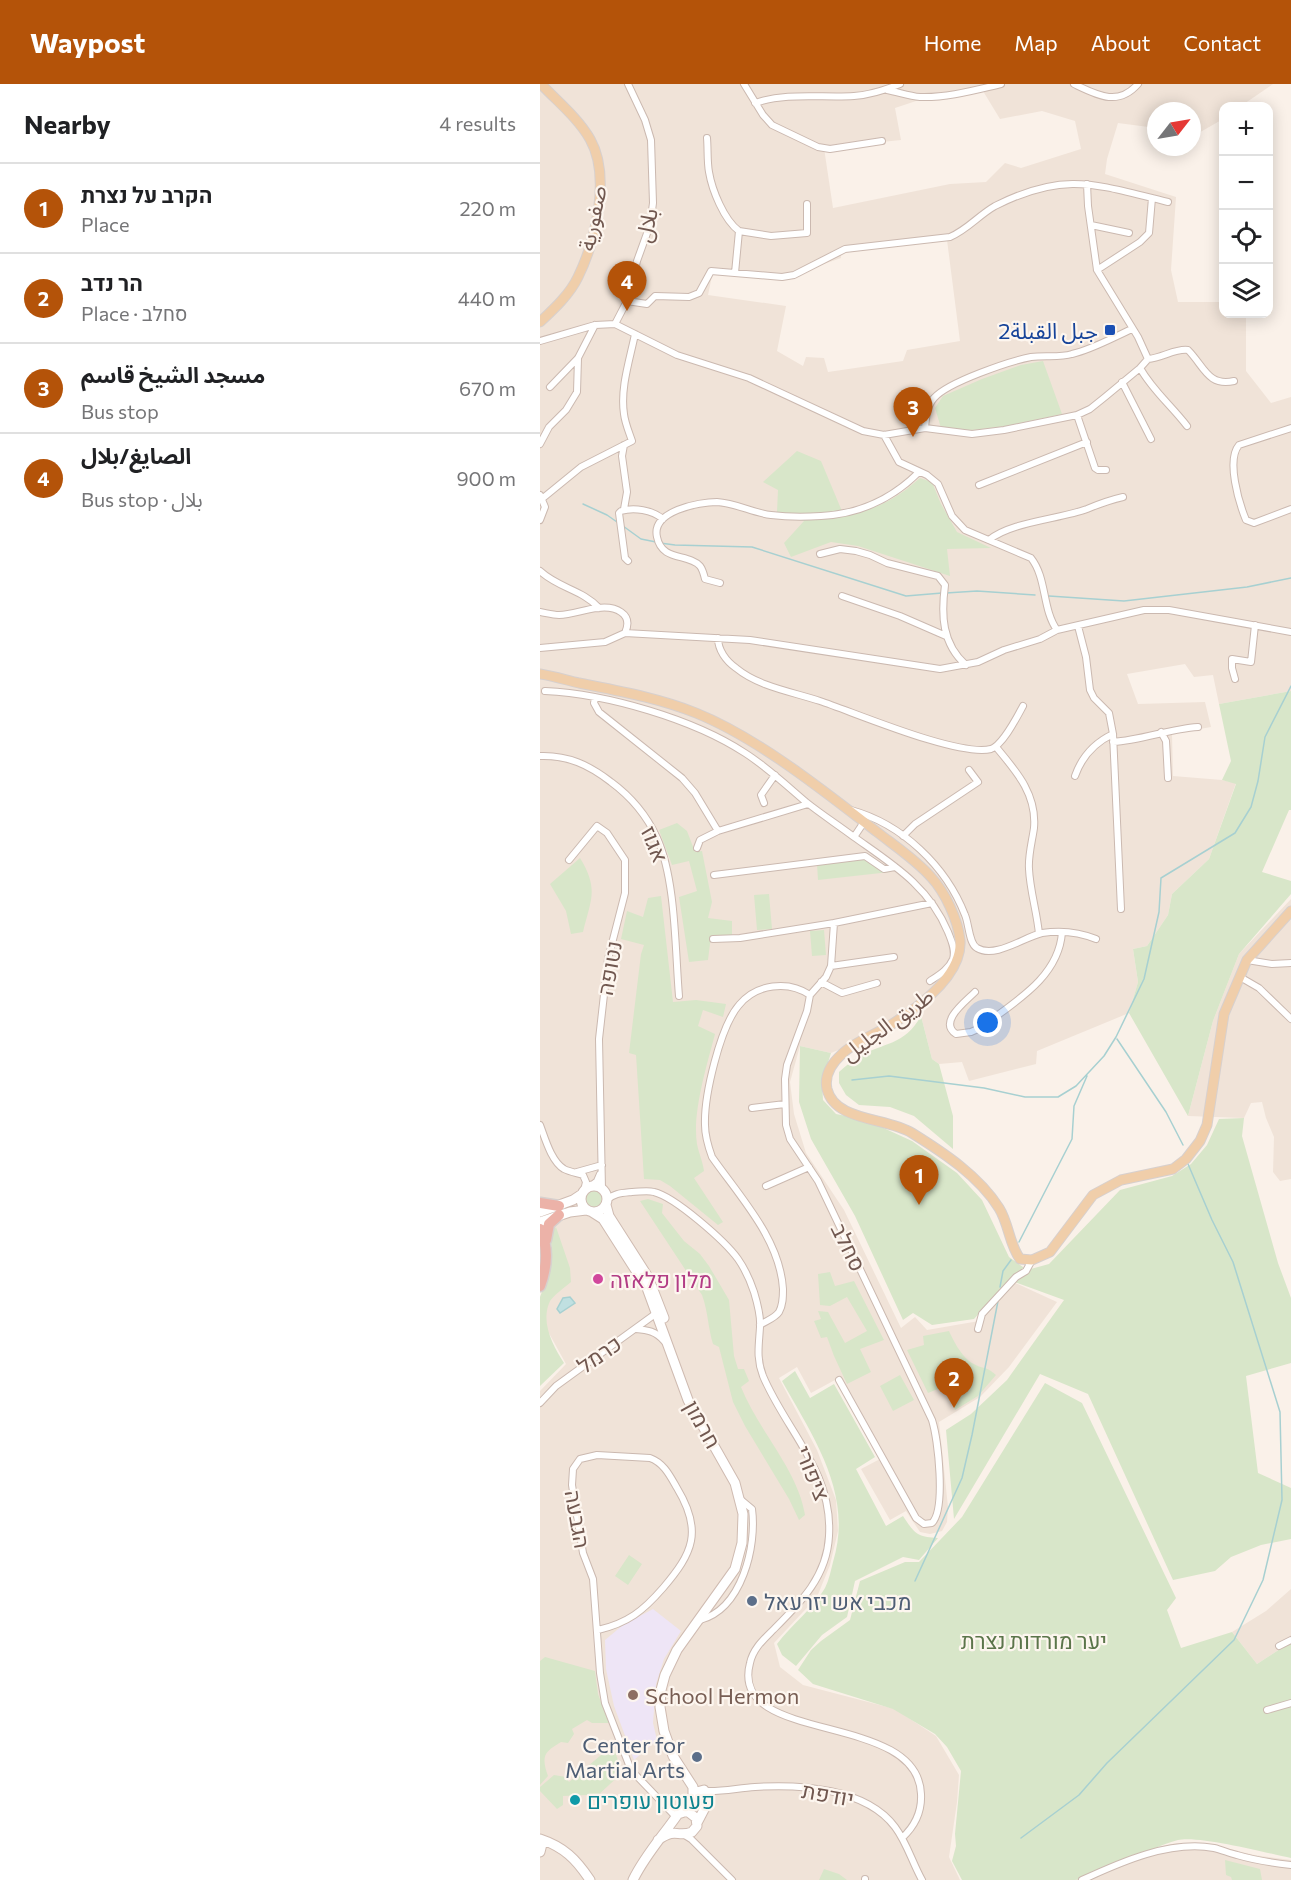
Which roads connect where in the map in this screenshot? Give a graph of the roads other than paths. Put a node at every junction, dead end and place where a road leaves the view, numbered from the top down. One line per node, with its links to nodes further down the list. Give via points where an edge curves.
1 (541, 84): 22 (main road, صفورية, via 591,140 600,172 598,212 578,277 566,296)
2 (628, 84): 21 (street, بلال, via 651,140 653,203)
3 (744, 84): 9 (street)
4 (900, 84): 8 (street)
5 (1001, 84): 8 (street, via 928,96)
6 (1074, 84): 7 (street, via 1110,98 1127,94)
7 (1138, 84)
8 (886, 89): 9 (street, via 856,96 780,97)
9 (755, 103): 11 (street, via 772,125 818,147 830,149)
10 (707, 138): 17 (street, via 712,183)
11 (882, 141)
12 (1087, 184): 13 (street); 16 (street); 20 (street, via 1045,186 1019,194 950,237 845,249 794,275)
13 (1152, 198): 14 (street); 19 (street, via 1149,233)
14 (1168, 202)
15 (807, 204): 17 (street, via 807,233 771,236)
16 (1091, 225): 18 (street); 19 (street)
17 (739, 231): 20 (street)
18 (1129, 232)
19 (1097, 270): 25 (street)
20 (735, 273): 21 (street, via 711,271 699,293 689,297 656,296 647,304)
21 (627, 301): 23 (street, بلال)
22 (540, 322)
23 (615, 324): 24 (street); 26 (street)
24 (595, 325): 27 (street); 28 (street)
25 (1132, 329): 29 (street); 36 (street, via 1082,352 1009,362 946,389 931,402)
26 (635, 334): 38 (street, via 677,356 748,378 862,431); 42 (street, via 624,401 632,441)
27 (540, 341)
28 (578, 358): 33 (street); 41 (street, via 577,392)
29 (1148, 359): 30 (street); 31 (street, via 1185,349 1215,380 1223,384)
30 (1140, 368): 32 (street); 35 (street, via 1159,397)
31 (1234, 381)
32 (1122, 382): 34 (street); 39 (street)
33 (550, 387)
34 (1077, 415): 36 (street, via 972,434); 40 (street)
35 (1186, 426)
36 (925, 428): 38 (street)
37 (1291, 428): 49 (street, via 1234,450 1236,486 1246,520 1254,523)
38 (884, 435): 44 (street, via 899,462)
39 (1151, 439)
40 (1087, 442): 43 (street, via 1095,468); 45 (street)
41 (540, 444)
42 (624, 445): 46 (street, via 581,467); 48 (street)
43 (1106, 470)
44 (919, 472): 50 (street, via 905,486 870,507 823,516 770,515 716,502 680,509); 52 (street, via 938,484 958,524)
45 (980, 485)
46 (541, 496): 51 (street, via 545,507)
47 (1123, 497): 52 (street, via 1002,532)
48 (624, 509): 50 (street, via 652,512); 54 (street, via 619,513)
49 (1291, 509)
50 (663, 519): 56 (street, via 656,532 664,550 698,564 705,579)
51 (540, 520)
52 (989, 540): 62 (street, via 1034,561)
53 (820, 554): 65 (street, via 840,549 856,551 938,576 945,585 942,608)
54 (628, 561)
55 (540, 571): 58 (street, via 558,585 586,595)
56 (720, 583)
57 (842, 596): 65 (street)
58 (599, 608): 59 (street, via 558,615); 64 (street, via 627,616)
59 (540, 612)
60 (1255, 625): 61 (street, via 1170,610 1144,610); 63 (street); 70 (street, via 1251,662 1232,659)
61 (1078, 626): 62 (street); 78 (street, via 1090,690 1109,713)
62 (1057, 630): 68 (street)
63 (1291, 632)
64 (625, 633): 66 (street); 67 (street, via 605,642)
65 (946, 636): 68 (street, via 952,650)
66 (718, 638): 68 (street, via 893,660 933,669); 80 (street, via 721,651 736,669 781,689 922,737 983,750)
67 (540, 648)
68 (966, 665)
69 (540, 674): 72 (main road)
70 (1236, 679)
71 (540, 681): 72 (main road)
72 (579, 683): 88 (main road, طريق الجليل, via 665,703 720,724 754,743)
73 (545, 691): 74 (street)
74 (595, 698): 83 (street, via 695,726 744,752); 90 (street, via 599,712 682,778)
75 (1023, 706): 80 (street)
76 (1198, 727): 77 (street)
77 (1161, 732): 79 (street); 85 (street, via 1166,741)
78 (1113, 734): 79 (street); 84 (street, via 1086,753)
79 (1113, 742): 98 (street)
80 (996, 747): 102 (street, via 1022,779 1032,801 1034,827 1029,869)
81 (540, 756): 115 (street, אגוז, via 579,761 599,772 618,787 657,837 671,902)
82 (969, 770): 91 (street, via 978,782)
83 (776, 775): 86 (street, via 761,795); 87 (street)
84 (1076, 776)
85 (1168, 778)
86 (764, 803)
87 (808, 804): 90 (street); 92 (street)
88 (844, 808): 89 (main road, طريق الجليل); 91 (street, via 868,814)
89 (864, 822): 92 (street); 133 (main road, طريق الجليل, via 932,878 952,912 960,950 955,965 933,993 892,1024 843,1052 831,1065 826,1077 830,1098 839,1108 856,1116 904,1128 970,1175 999,1209 1014,1251 1020,1259)
90 (718, 831): 93 (street, via 700,840)
91 (903, 836): 102 (street, via 944,876 965,914 975,947 993,951)
92 (854, 837): 95 (street)
93 (697, 848)
94 (569, 860): 120 (street, נטופה, via 597,826 607,833 625,860 625,893 608,959 598,1040)
95 (895, 867): 96 (street, via 884,869 865,855); 97 (street, via 911,878)
96 (714, 874)
97 (932, 903): 100 (street); 110 (street, via 945,924 954,953 945,970)
98 (1121, 909)
99 (1291, 911): 106 (main road)
100 (834, 923): 103 (street); 108 (street, סחלב)
101 (1062, 932): 102 (street); 104 (street); 113 (street, via 1054,960 1029,991 980,1028 956,1034 950,1019)
102 (1039, 934)
103 (713, 939)
104 (1096, 939)
105 (894, 957): 108 (street)
106 (1247, 960): 107 (street); 109 (main road)
107 (1291, 963)
108 (831, 966): 111 (street, סחלב)
109 (1240, 977): 116 (street, via 1259,988); 133 (main road, via 1224,1014 1207,1125 1200,1141 1173,1169 1121,1180 1094,1195 1050,1252)
110 (930, 981)
111 (821, 982): 112 (street, via 842,993); 114 (street, סחלב)
112 (877, 982)
113 (975, 992)
114 (810, 994): 117 (street, סחלב, via 787,1065); 136 (street, via 779,986 758,990 736,1007 724,1032 705,1122 712,1157 762,1229 779,1267 782,1305 775,1316)
115 (679, 996)
116 (1291, 1019)
117 (785, 1104): 118 (street); 121 (street, סחלב, via 788,1132)
118 (752, 1108)
119 (540, 1125): 122 (street, via 560,1166)
120 (602, 1165): 122 (street); 124 (street, via 597,1181); 125 (street, נטופה)
121 (809, 1167): 123 (street); 140 (street, סחלב, via 932,1420 937,1442 939,1500 938,1514 932,1523 924,1524 916,1518)
122 (576, 1172): 124 (street, via 583,1175)
123 (766, 1186)
124 (586, 1191): 125 (street); 127 (street); 128 (street, via 582,1203)
125 (604, 1196): 128 (street, via 600,1210); 135 (street, חרמון, via 609,1216 648,1277); 136 (street, ציפורי, via 653,1191 682,1207 731,1251 746,1272)
126 (540, 1203): 127 (highway)
127 (559, 1210): 128 (street); 129 (street); 130 (street); 132 (highway, via 549,1224)
128 (589, 1211): 135 (street, חרמון, via 603,1219)
129 (540, 1212)
130 (540, 1222)
131 (540, 1229): 132 (highway)
132 (546, 1244): 134 (highway)
133 (1032, 1260): 138 (street, via 1026,1271 982,1314)
134 (540, 1286)
135 (659, 1312): 137 (street, כרמל); 139 (street, חרמון)
136 (760, 1325): 156 (street, ציפורי, via 757,1348 764,1376 815,1469 828,1503 829,1537 816,1582 753,1652 748,1678 751,1691 776,1713 866,1741 905,1760 917,1775 922,1795 918,1818)
137 (635, 1329): 139 (street, via 659,1335); 141 (street, כרמל)
138 (978, 1329)
139 (669, 1347): 148 (street, חרמון, via 688,1400 728,1468 740,1499 744,1529 739,1558 729,1579 670,1662 661,1690 661,1720 668,1743)
140 (839, 1380)
141 (543, 1395): 142 (street, כרמל)
142 (540, 1403)
143 (598, 1630): 143 (street, הגבעה, via 643,1610 682,1566 688,1553 690,1512 657,1460 597,1455 580,1459 573,1469 572,1485 593,1579); 153 (street, הגבעה, via 605,1703 627,1764)
144 (1291, 1640): 145 (street)
145 (1279, 1646)
146 (1291, 1702): 147 (street)
147 (1267, 1710)
148 (686, 1775): 149 (street, חרמון); 151 (street, חרמון, via 693,1787)
149 (704, 1790): 150 (street, יודפת); 151 (street); 152 (street)
150 (727, 1791): 152 (street, יודפת); 156 (street, יודפת, via 772,1786 854,1797 877,1808)
151 (693, 1798): 153 (street)
152 (708, 1804): 154 (street)
153 (678, 1816): 154 (street, via 694,1814); 155 (street, via 675,1825); 158 (street)
154 (697, 1825): 155 (street, via 689,1834); 159 (street, via 695,1837)
155 (681, 1833): 158 (street, via 671,1832); 159 (street)
156 (902, 1838): 165 (street, יודפת)
157 (542, 1839): 160 (street); 162 (street, via 565,1850)
158 (658, 1840): 163 (street)
159 (703, 1851): 164 (street)
160 (540, 1852)
161 (1291, 1865): 166 (street, via 1195,1847 1149,1854)
162 (589, 1877)
163 (633, 1880)
164 (732, 1880)
165 (922, 1880)
166 (1082, 1880)

